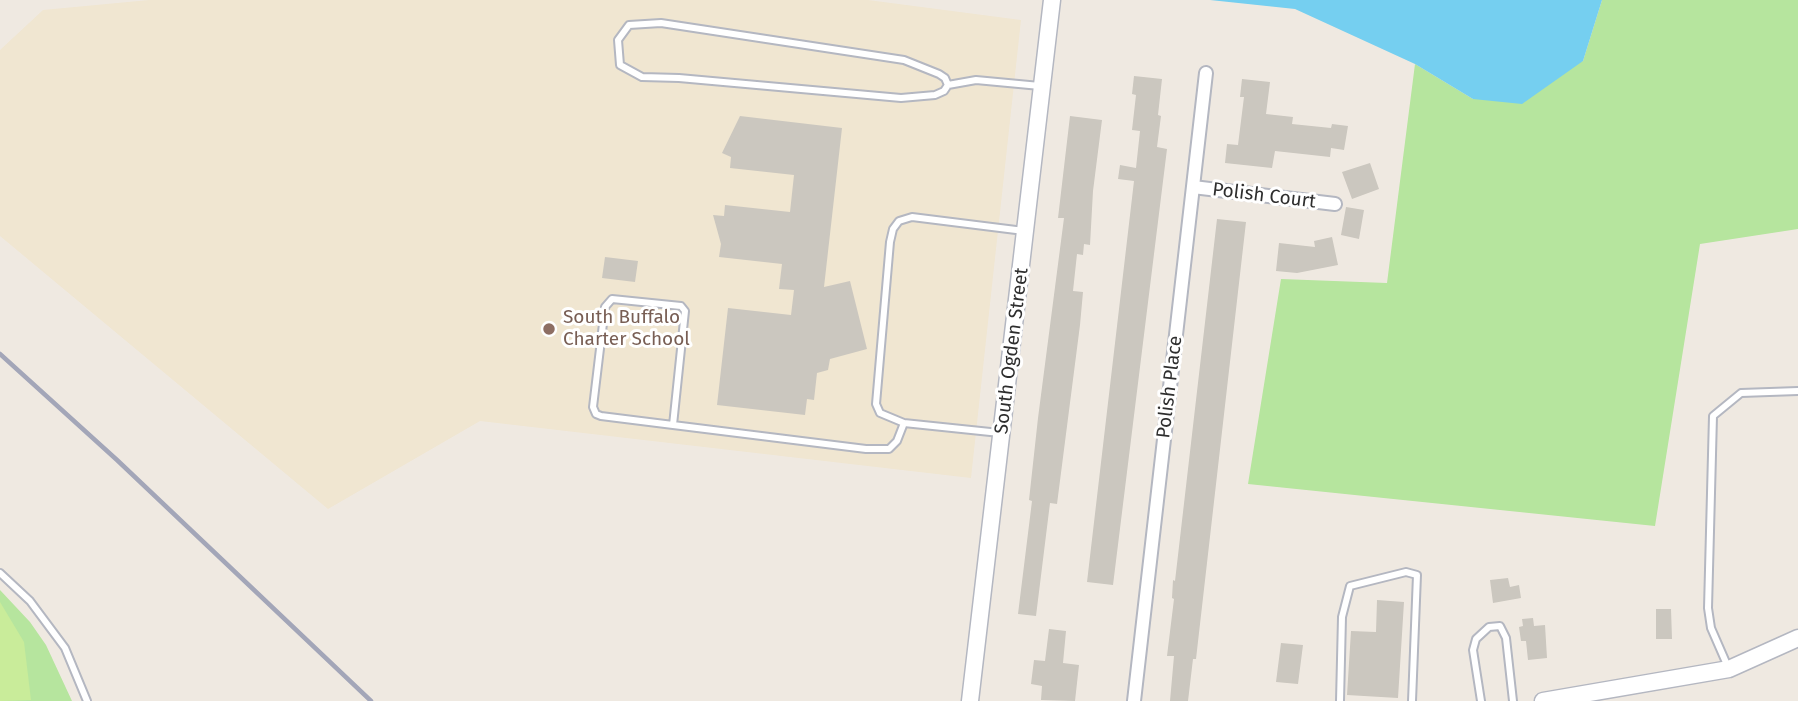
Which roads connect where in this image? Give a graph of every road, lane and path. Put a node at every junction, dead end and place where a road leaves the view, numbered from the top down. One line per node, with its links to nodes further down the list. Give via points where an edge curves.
1 (1052, 0): 4 (street, South Ogden Street)
2 (1206, 73): 5 (street, Polish Place)
3 (948, 85): 3 (lane, via 939,74 904,60 660,23 629,25 618,40 620,65 642,77 901,98 935,94); 4 (lane, via 988,80)
4 (1042, 86): 7 (street, South Ogden Street)
5 (1194, 187): 6 (street, Polish Court); 18 (street, Polish Place)
6 (1335, 204)
7 (1026, 231): 9 (lane, via 912,217 899,221 893,229 876,404 880,413); 11 (street, South Ogden Street)
8 (1798, 391): 14 (lane, via 1741,393 1713,416 1708,608)
9 (904, 423): 10 (lane, via 889,449); 11 (lane)
10 (673, 425): 10 (lane, via 596,414 593,407 605,307 612,299 681,306 685,311)
11 (1002, 434): 17 (street, South Ogden Street)
12 (0, 573): 16 (lane, via 30,601 65,648)
13 (1798, 638): 14 (street)
14 (1729, 669): 15 (street)
15 (1567, 699): 23 (street)
16 (87, 701)
17 (970, 701)
18 (1134, 701)
19 (1339, 701): 20 (lane, via 1342,617 1350,586 1406,572 1417,575)
20 (1412, 701)
21 (1481, 701): 22 (lane, via 1473,650 1476,639 1489,627 1500,626 1506,638)
22 (1513, 701)
23 (1543, 701)

